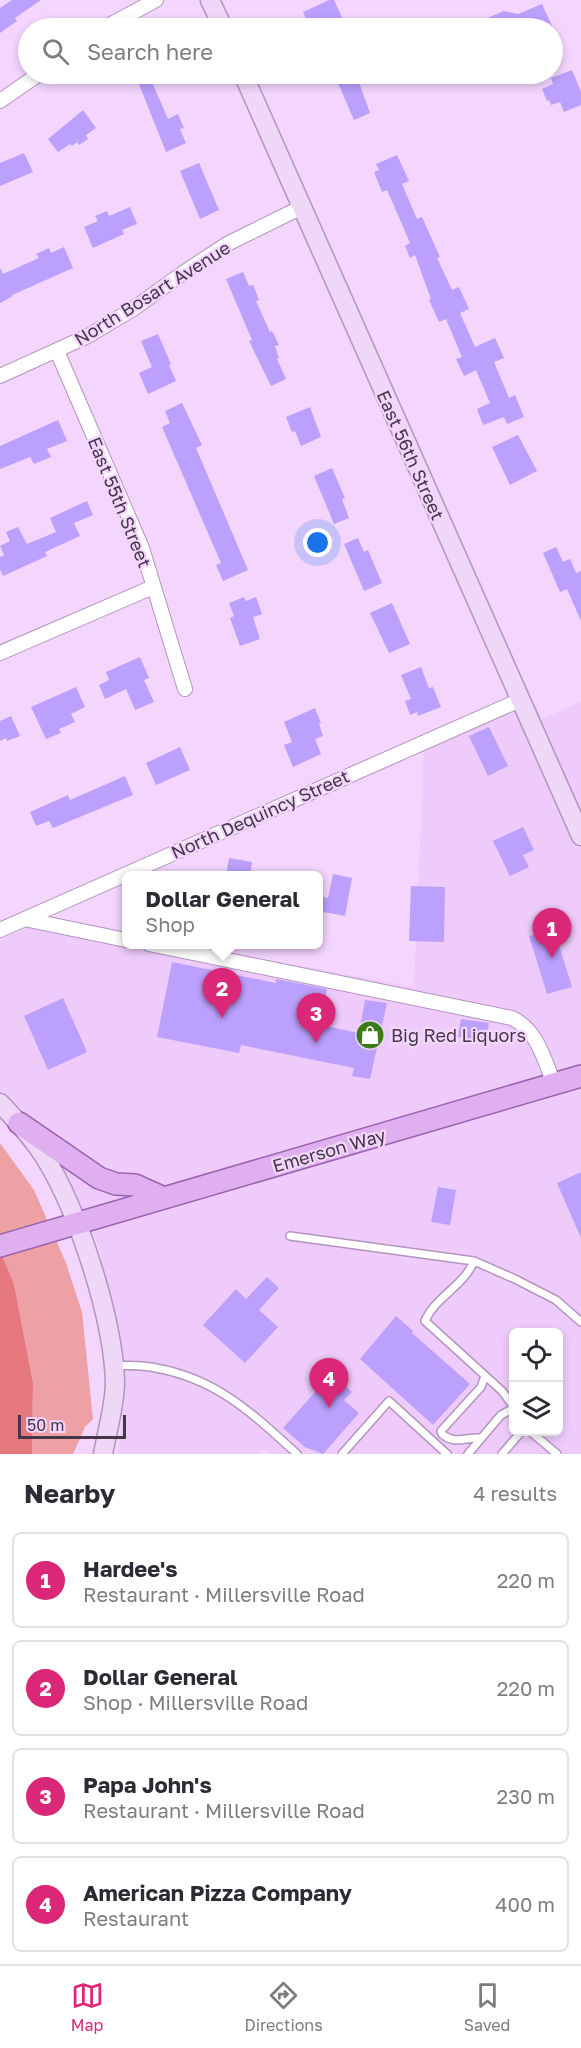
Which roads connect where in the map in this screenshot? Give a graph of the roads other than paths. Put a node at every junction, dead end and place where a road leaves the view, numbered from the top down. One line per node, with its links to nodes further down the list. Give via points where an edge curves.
1 (156, 0): 3 (street)
2 (210, 0): 4 (street)
3 (123, 18)
4 (218, 18)
5 (25, 84): 7 (street)
6 (247, 84): 8 (street, East 56th Street)
7 (0, 101)
8 (302, 207): 9 (street, North Bosart Avenue, via 227,244 122,316); 14 (street, East 56th Street)
9 (57, 351): 10 (street, North Bosart Avenue); 11 (street, East 55th Street, via 142,548)
10 (0, 376)
11 (153, 587): 12 (street); 13 (street, East 55th Street)
12 (0, 653)
13 (184, 689)
14 (520, 700): 15 (street, East 56th Street); 16 (street, North Dequincy Street)
15 (581, 836)
16 (133, 871)
17 (122, 876): 18 (street, North Dequincy Street)
18 (24, 919): 19 (street, North Dequincy Street); 20 (street)
19 (0, 930)
20 (122, 939)
21 (169, 949): 23 (street, via 512,1018 535,1038)
22 (581, 1076): 23 (main road, Emerson Way)
23 (554, 1084): 26 (main road, Emerson Way)
24 (0, 1103): 25 (street)
25 (19, 1123): 26 (main road, via 99,1178 135,1185); 27 (street, via 60,1185)
26 (164, 1198): 27 (main road, Emerson Way)
27 (76, 1224): 29 (main road, Emerson Way); 32 (street, via 98,1291)
28 (290, 1236): 30 (lane)
29 (6, 1245)
30 (474, 1261): 31 (lane, via 556,1300); 33 (lane, via 469,1274 429,1311 425,1321)
31 (581, 1322)
32 (114, 1365): 39 (street, via 115,1385); 40 (lane, via 154,1367 198,1379 257,1417)
33 (485, 1376): 34 (lane); 38 (lane, via 481,1387 441,1431 454,1441)
34 (509, 1402)
35 (509, 1410): 38 (lane)
36 (517, 1436): 44 (lane)
37 (537, 1436): 45 (lane)
38 (481, 1438): 43 (lane)
39 (103, 1454)
40 (297, 1454)
41 (342, 1454): 42 (lane, via 389,1401)
42 (447, 1454)
43 (468, 1454)
44 (502, 1454)
45 (557, 1454)

